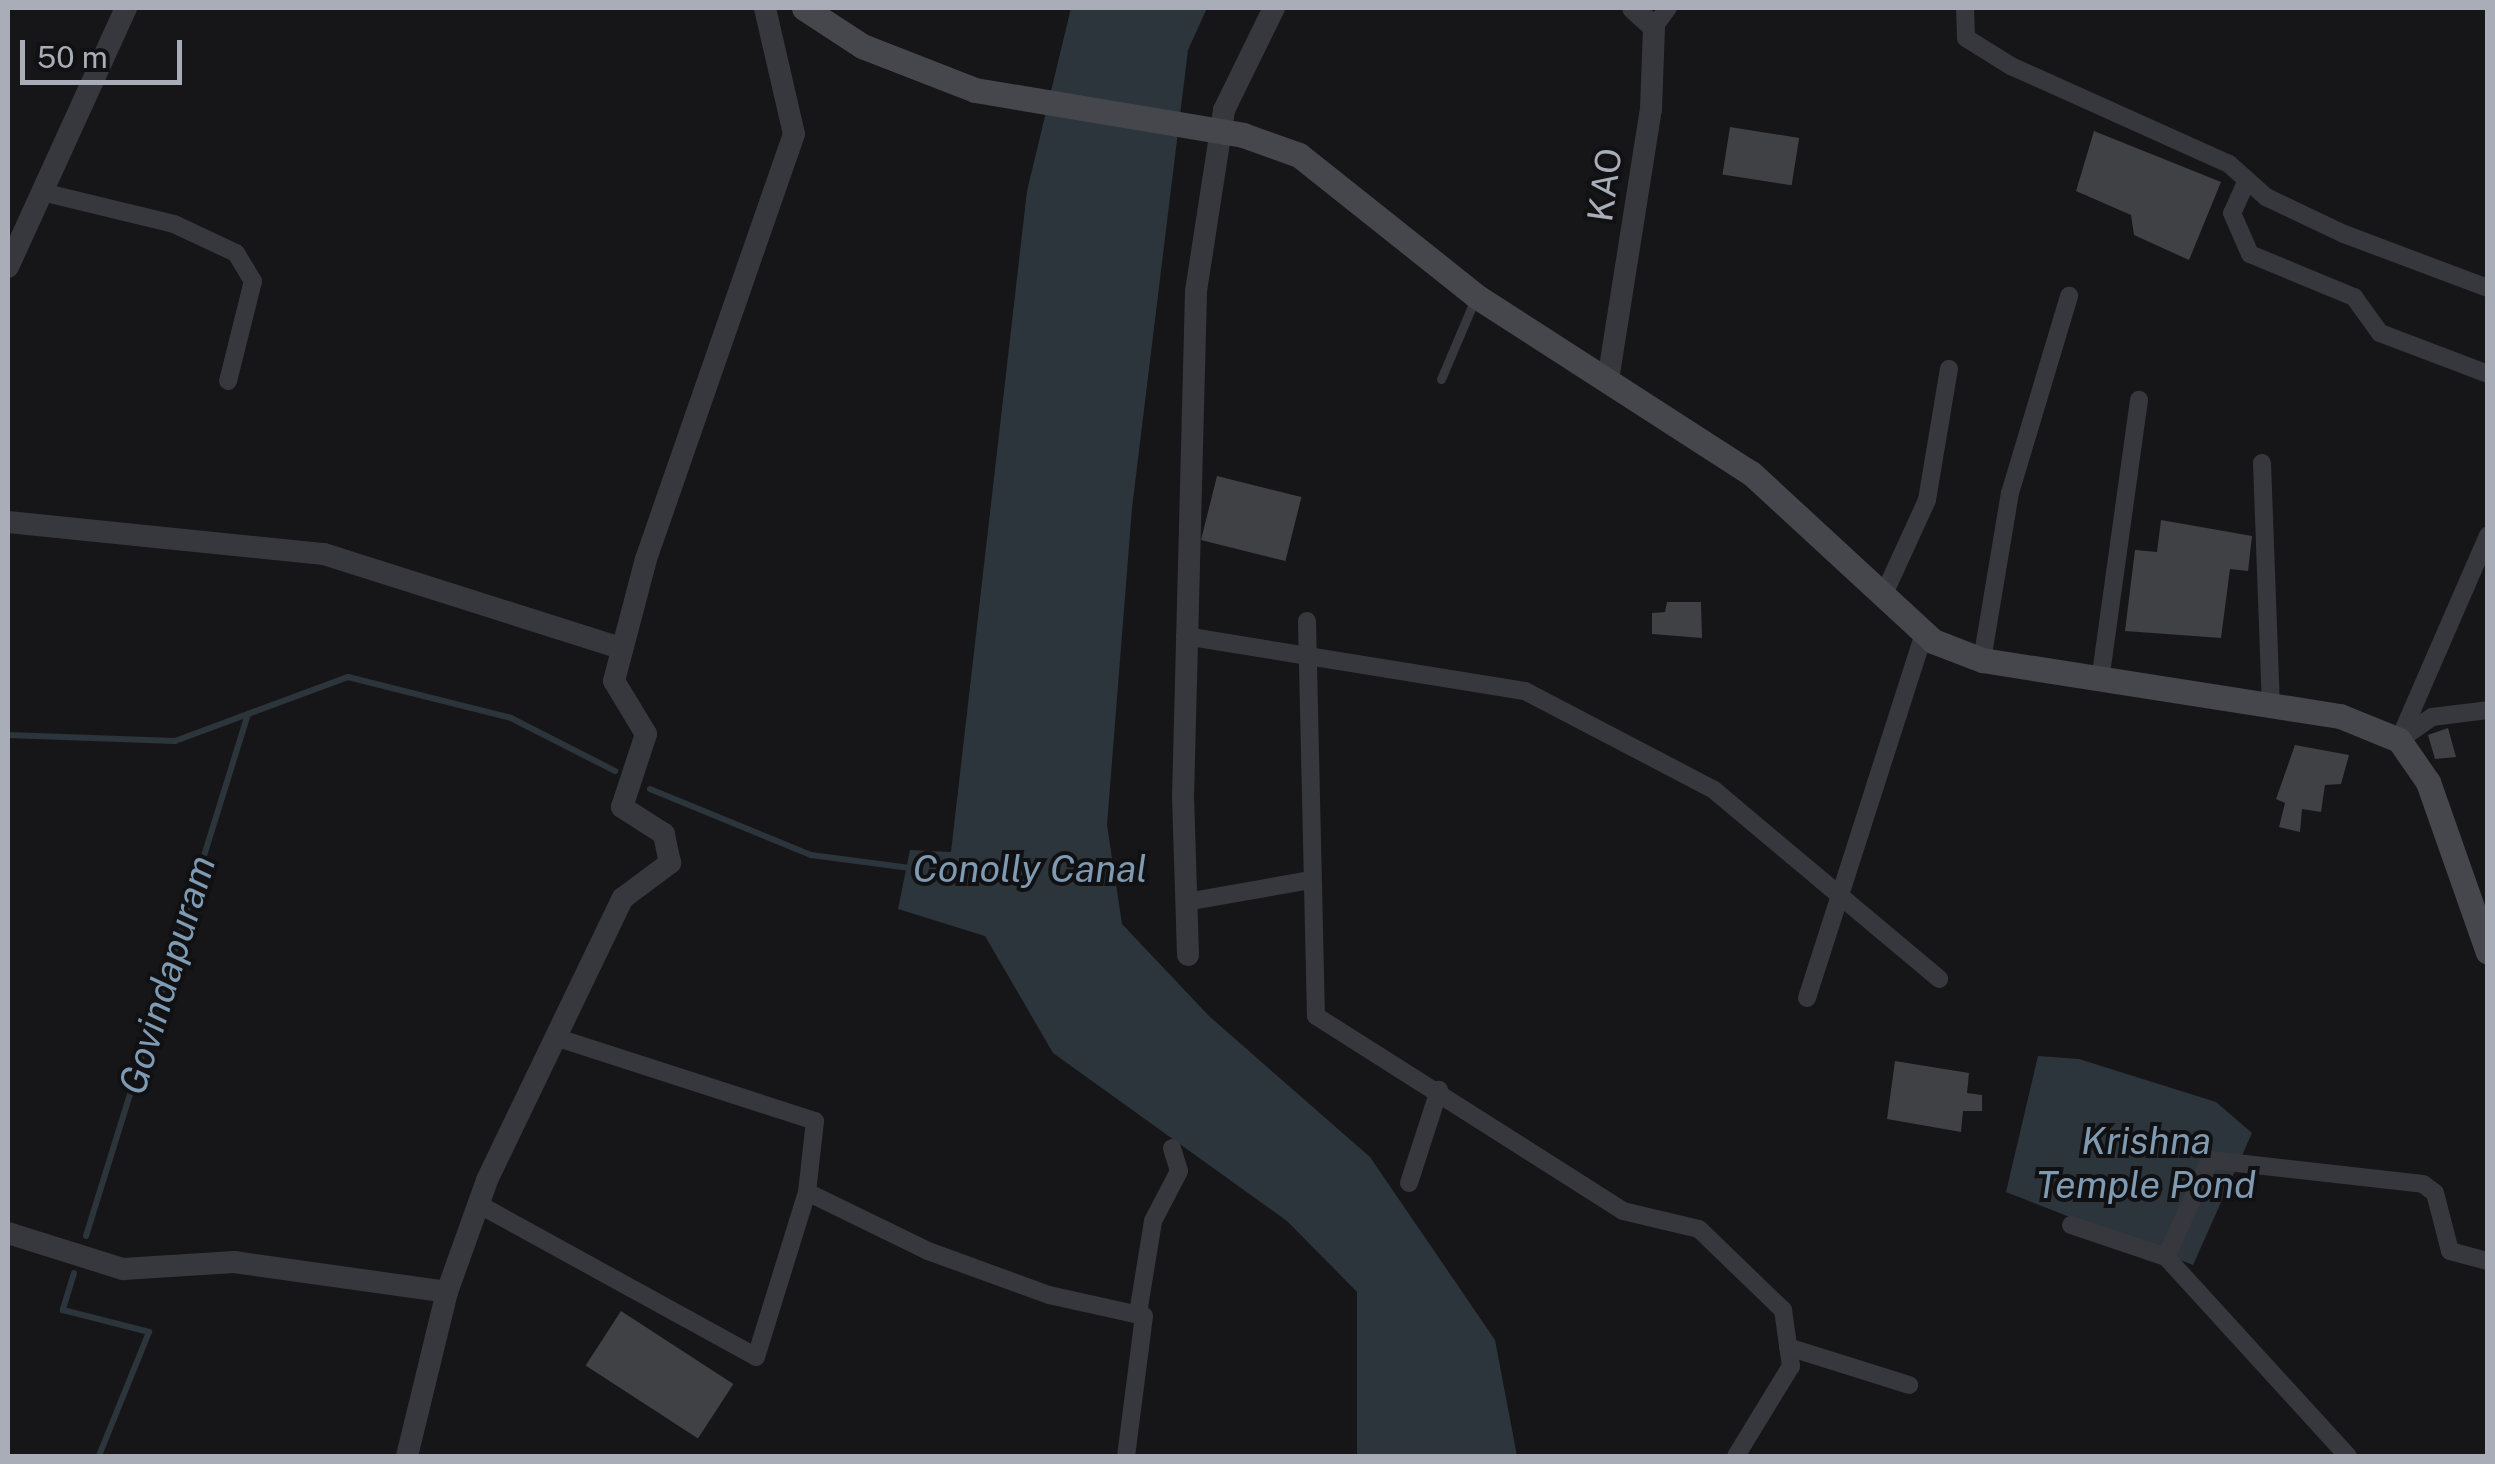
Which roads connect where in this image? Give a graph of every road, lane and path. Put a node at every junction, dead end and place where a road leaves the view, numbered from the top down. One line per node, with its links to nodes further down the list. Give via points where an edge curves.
1 (126, 8): 9 (street)
2 (765, 8): 27 (street, via 794,134)
3 (804, 8): 12 (main road, bridge, via 862,46 975,90 1242,135 1299,154)
4 (1274, 8): 26 (street, via 1224,110 1196,291 1197,536)
5 (1633, 8): 7 (street, KAO)
6 (1965, 8): 8 (street, via 1966,38 2010,66)
7 (1661, 17): 17 (street, KAO)
8 (2247, 180): 11 (street, via 2344,234); 15 (street, via 2232,213 2250,254 2354,297 2380,333)
9 (42, 192): 10 (street); 18 (street, via 174,224 236,253 253,280)
10 (10, 255)
11 (2488, 288)
12 (1476, 296): 16 (lane); 17 (main road)
13 (2069, 296): 28 (street, via 2010,493)
14 (1948, 369): 23 (street, via 1927,500)
15 (2488, 374)
16 (1441, 378)
17 (1608, 380): 23 (main road, via 1751,473)
18 (228, 381)
19 (2139, 400): 30 (street)
20 (2262, 464): 31 (street)
21 (8, 522): 27 (street, via 324,554)
22 (2488, 535): 33 (street)
23 (1884, 594): 25 (main road)
24 (1306, 620): 29 (street)
25 (1924, 634): 28 (main road); 35 (street)
26 (1185, 636): 29 (street); 36 (street)
27 (620, 648): 41 (street, via 614,681 646,734 622,808 664,834 670,856 663,874 623,898)
28 (1982, 660): 30 (main road)
29 (1307, 662): 34 (street); 35 (street, via 1525,692 1714,790)
30 (2100, 681): 31 (main road)
31 (2271, 704): 33 (main road, via 2340,716)
32 (2488, 710): 33 (street, via 2432,717)
33 (2399, 740): 37 (main road, via 2428,782)
34 (1311, 880): 36 (street); 42 (street, via 1316,1016)
35 (1835, 897): 39 (street); 40 (street)
36 (1186, 902): 38 (street)
37 (2488, 952)
38 (1188, 955)
39 (1939, 979)
40 (1807, 998)
41 (558, 1038): 45 (street, via 814,1122); 46 (street)
42 (1439, 1090): 44 (street); 53 (street, via 1622,1212 1699,1229 1783,1310)
43 (1172, 1148): 52 (street, via 1180,1171 1153,1221)
44 (1408, 1183)
45 (807, 1192): 46 (street, via 756,1357); 52 (street, via 928,1251 1049,1294)
46 (478, 1204): 51 (street)
47 (2071, 1225): 49 (street)
48 (8, 1233): 51 (street, via 122,1269 234,1262)
49 (2166, 1257): 50 (street, via 2210,1160 2423,1184 2435,1192 2450,1251); 58 (street)
50 (2488, 1261)
51 (447, 1292): 55 (street)
52 (1138, 1313): 56 (street, via 1150,1326)
53 (1788, 1347): 54 (street); 57 (street, via 1791,1366)
54 (1908, 1386)
55 (407, 1456)
56 (1126, 1456)
57 (1736, 1456)
58 (2348, 1456)

